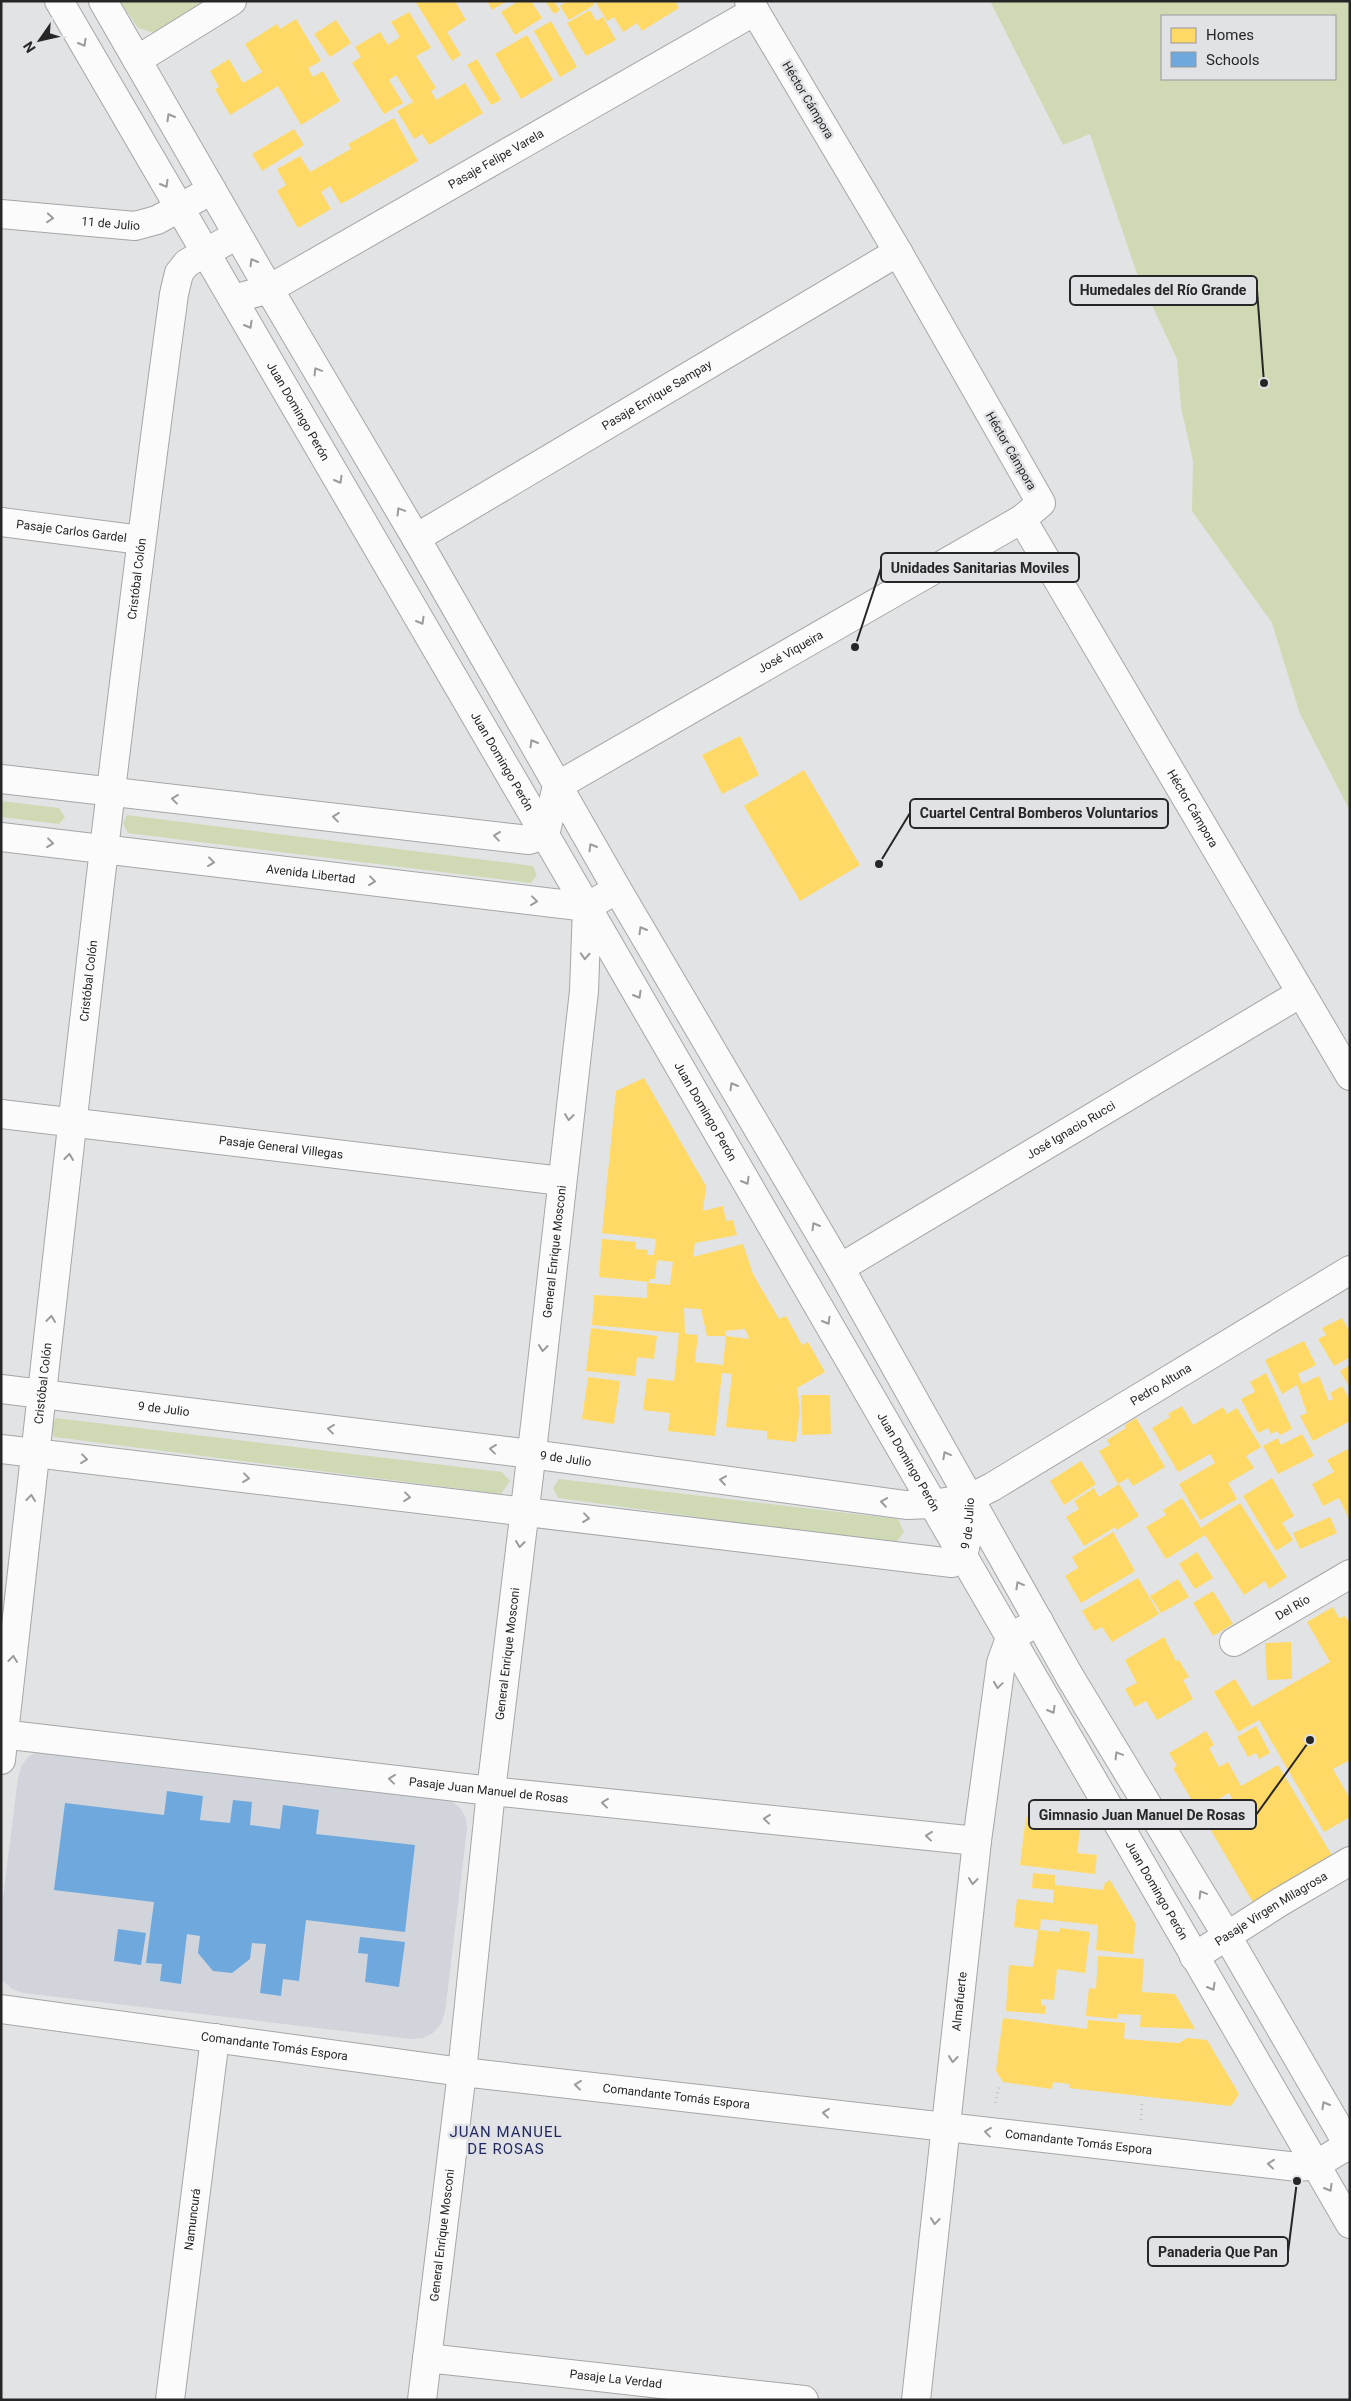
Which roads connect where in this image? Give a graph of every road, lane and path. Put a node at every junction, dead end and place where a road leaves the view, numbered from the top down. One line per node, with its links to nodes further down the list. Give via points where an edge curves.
1 (59, 1): 7 (street, Juan Domingo Perón, one-way to 7)
2 (103, 1): 5 (street)
3 (232, 1): 5 (street)
4 (752, 6): 11 (street, Héctor Cámpora); 12 (street, Pasaje Felipe Varela)
5 (137, 60): 6 (street, one-way to 5)
6 (212, 190): 7 (street, 11 de Julio); 9 (street)
7 (179, 208): 8 (street, 11 de Julio, one-way to 7, via 135,226 157,220); 10 (street, Juan Domingo Perón)
8 (1, 214)
9 (237, 235): 10 (street, Cristóbal Colón); 12 (street, one-way to 9)
10 (205, 251): 13 (street, Juan Domingo Perón); 17 (street, Cristóbal Colón, via 179,273 174,294)
11 (898, 252): 14 (street, Héctor Cámpora, via 1041,503); 16 (street, Pasaje Enrique Sampay)
12 (269, 289): 13 (street, Pasaje Felipe Varela); 16 (street, one-way to 12)
13 (234, 299): 21 (street, Juan Domingo Perón, one-way to 21)
14 (1022, 519): 19 (street, José Viqueira); 26 (street, Héctor Cámpora)
15 (1, 522): 17 (street, Pasaje Carlos Gardel)
16 (416, 538): 19 (street, one-way to 16)
17 (141, 540): 20 (street, Cristóbal Colón)
18 (1, 779): 20 (street)
19 (557, 786): 21 (street); 24 (street, one-way to 19)
20 (112, 792): 21 (street, one-way to 20, via 529,840); 23 (street, Cristóbal Colón)
21 (546, 836): 25 (street, Juan Domingo Perón)
22 (1, 837): 23 (street, Avenida Libertad, one-way to 23)
23 (106, 849): 25 (street, Avenida Libertad, one-way to 25); 29 (street, Cristóbal Colón)
24 (617, 889): 25 (street); 31 (street, one-way to 24)
25 (587, 907): 30 (street, General Enrique Mosconi, one-way to 30, via 584,991); 39 (street, Juan Domingo Perón, one-way to 39)
26 (1302, 993): 27 (street, Héctor Cámpora); 31 (street, José Ignacio Rucci)
27 (1350, 1076)
28 (1, 1114): 29 (street, Pasaje General Villegas)
29 (72, 1122): 30 (street, Pasaje General Villegas); 34 (street, Cristóbal Colón, one-way to 29)
30 (562, 1181): 37 (street, General Enrique Mosconi, one-way to 37)
31 (840, 1268): 38 (street, one-way to 31)
32 (1350, 1270): 38 (street, Pedro Altuna)
33 (1, 1389): 34 (street, 9 de Julio)
34 (43, 1394): 36 (street, Cristóbal Colón); 37 (street, 9 de Julio, one-way to 34)
35 (1, 1449): 36 (street, 9 de Julio)
36 (36, 1453): 40 (street, 9 de Julio, one-way to 40); 46 (street, Cristóbal Colón, one-way to 36)
37 (531, 1454): 39 (street, 9 de Julio, one-way to 37, via 906,1504); 40 (street, General Enrique Mosconi)
38 (970, 1498): 39 (street, 9 de Julio); 41 (street, 9 de Julio); 43 (street, one-way to 38)
39 (933, 1504): 41 (street, Juan Domingo Perón)
40 (524, 1511): 41 (street, 9 de Julio, one-way to 41, via 933,1561 952,1562); 47 (street, General Enrique Mosconi, one-way to 47)
41 (963, 1556): 44 (street, Juan Domingo Perón)
42 (1350, 1574): 45 (street, Del Río)
43 (1039, 1621): 44 (street); 50 (street, one-way to 43)
44 (1010, 1638): 48 (street, Almafuerte, one-way to 48, via 1001,1664); 51 (street, Juan Domingo Perón, one-way to 51)
45 (1234, 1642)
46 (2, 1742): 47 (street, Pasaje Juan Manuel de Rosas, one-way to 46)
47 (491, 1791): 48 (street, Pasaje Juan Manuel de Rosas, one-way to 47); 54 (street, General Enrique Mosconi)
48 (977, 1841): 58 (street, Almafuerte, one-way to 58)
49 (1350, 1861): 50 (street, Pasaje Virgen Milagrosa)
50 (1227, 1936): 51 (street, Pasaje Virgen Milagrosa); 60 (street, one-way to 50)
51 (1194, 1957): 61 (street, Juan Domingo Perón, one-way to 61)
52 (1, 2009): 53 (street, Comandante Tomás Espora)
53 (215, 2038): 54 (street, Comandante Tomás Espora); 64 (street, Namuncurá)
54 (462, 2072): 58 (street, Comandante Tomás Espora, one-way to 54); 63 (street, General Enrique Mosconi)
55 (1000, 2084): 57 (path)
56 (1142, 2100): 59 (path)
57 (994, 2109)
58 (946, 2127): 61 (street, Comandante Tomás Espora, one-way to 58, via 1288,2166); 67 (street, Almafuerte, one-way to 67)
59 (1140, 2127)
60 (1349, 2146): 61 (street)
61 (1316, 2166): 62 (street, Juan Domingo Perón, one-way to 62)
62 (1350, 2224)
63 (427, 2358): 65 (street, General Enrique Mosconi); 66 (street, Pasaje La Verdad)
64 (170, 2400)
65 (422, 2400)
66 (804, 2400)
67 (916, 2400)

